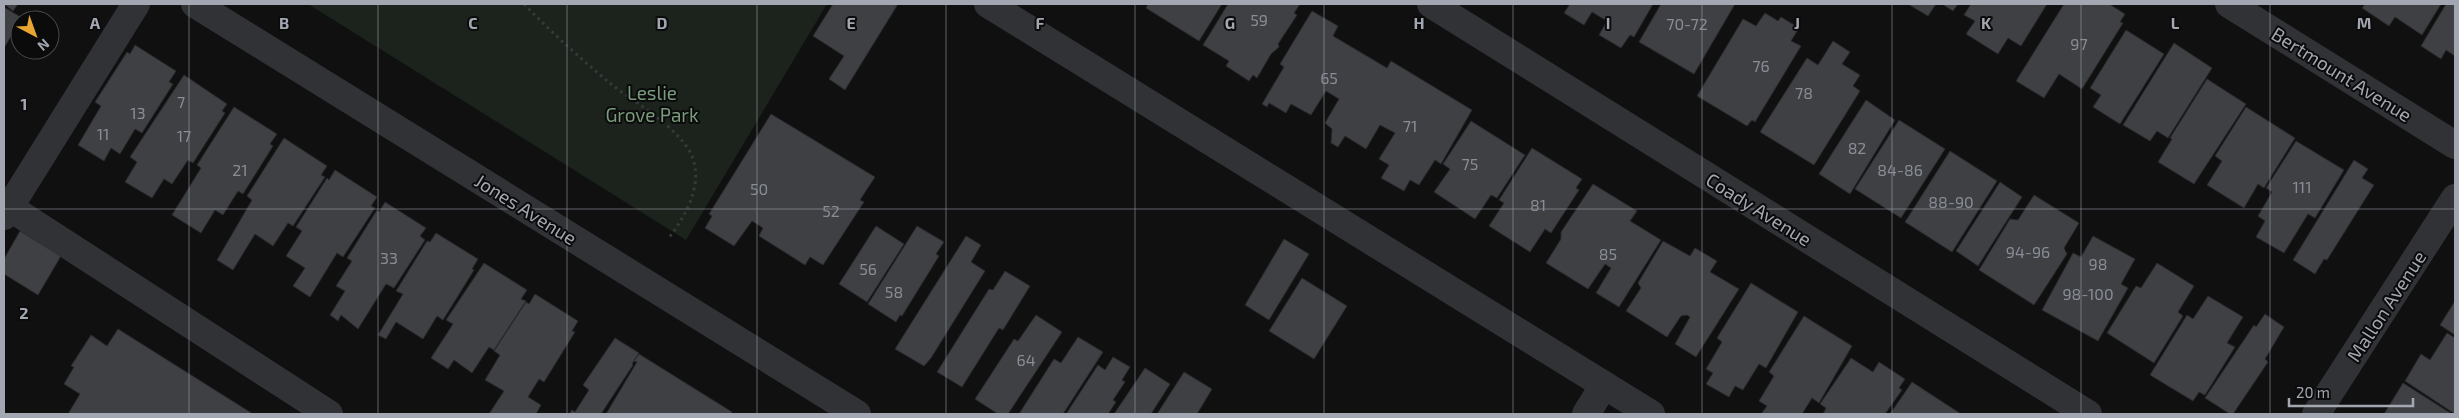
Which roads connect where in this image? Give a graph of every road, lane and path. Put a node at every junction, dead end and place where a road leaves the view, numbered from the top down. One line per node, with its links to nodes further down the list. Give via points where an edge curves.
1 (136, 4): 9 (street)
2 (195, 4): 13 (street, Jones Avenue)
3 (524, 4): 10 (path, via 593,68 664,124 686,147 694,161 692,198)
4 (988, 4): 11 (street)
5 (1431, 4): 16 (street, Coady Avenue)
6 (2229, 4): 7 (street, Bertmount Avenue)
7 (2455, 145)
8 (2455, 198): 17 (street, Mallon Avenue)
9 (6, 212): 12 (street)
10 (668, 240)
11 (1604, 385): 14 (street); 15 (street)
12 (329, 414)
13 (856, 414)
14 (1586, 414)
15 (1651, 414)
16 (2088, 414)
17 (2316, 414)

